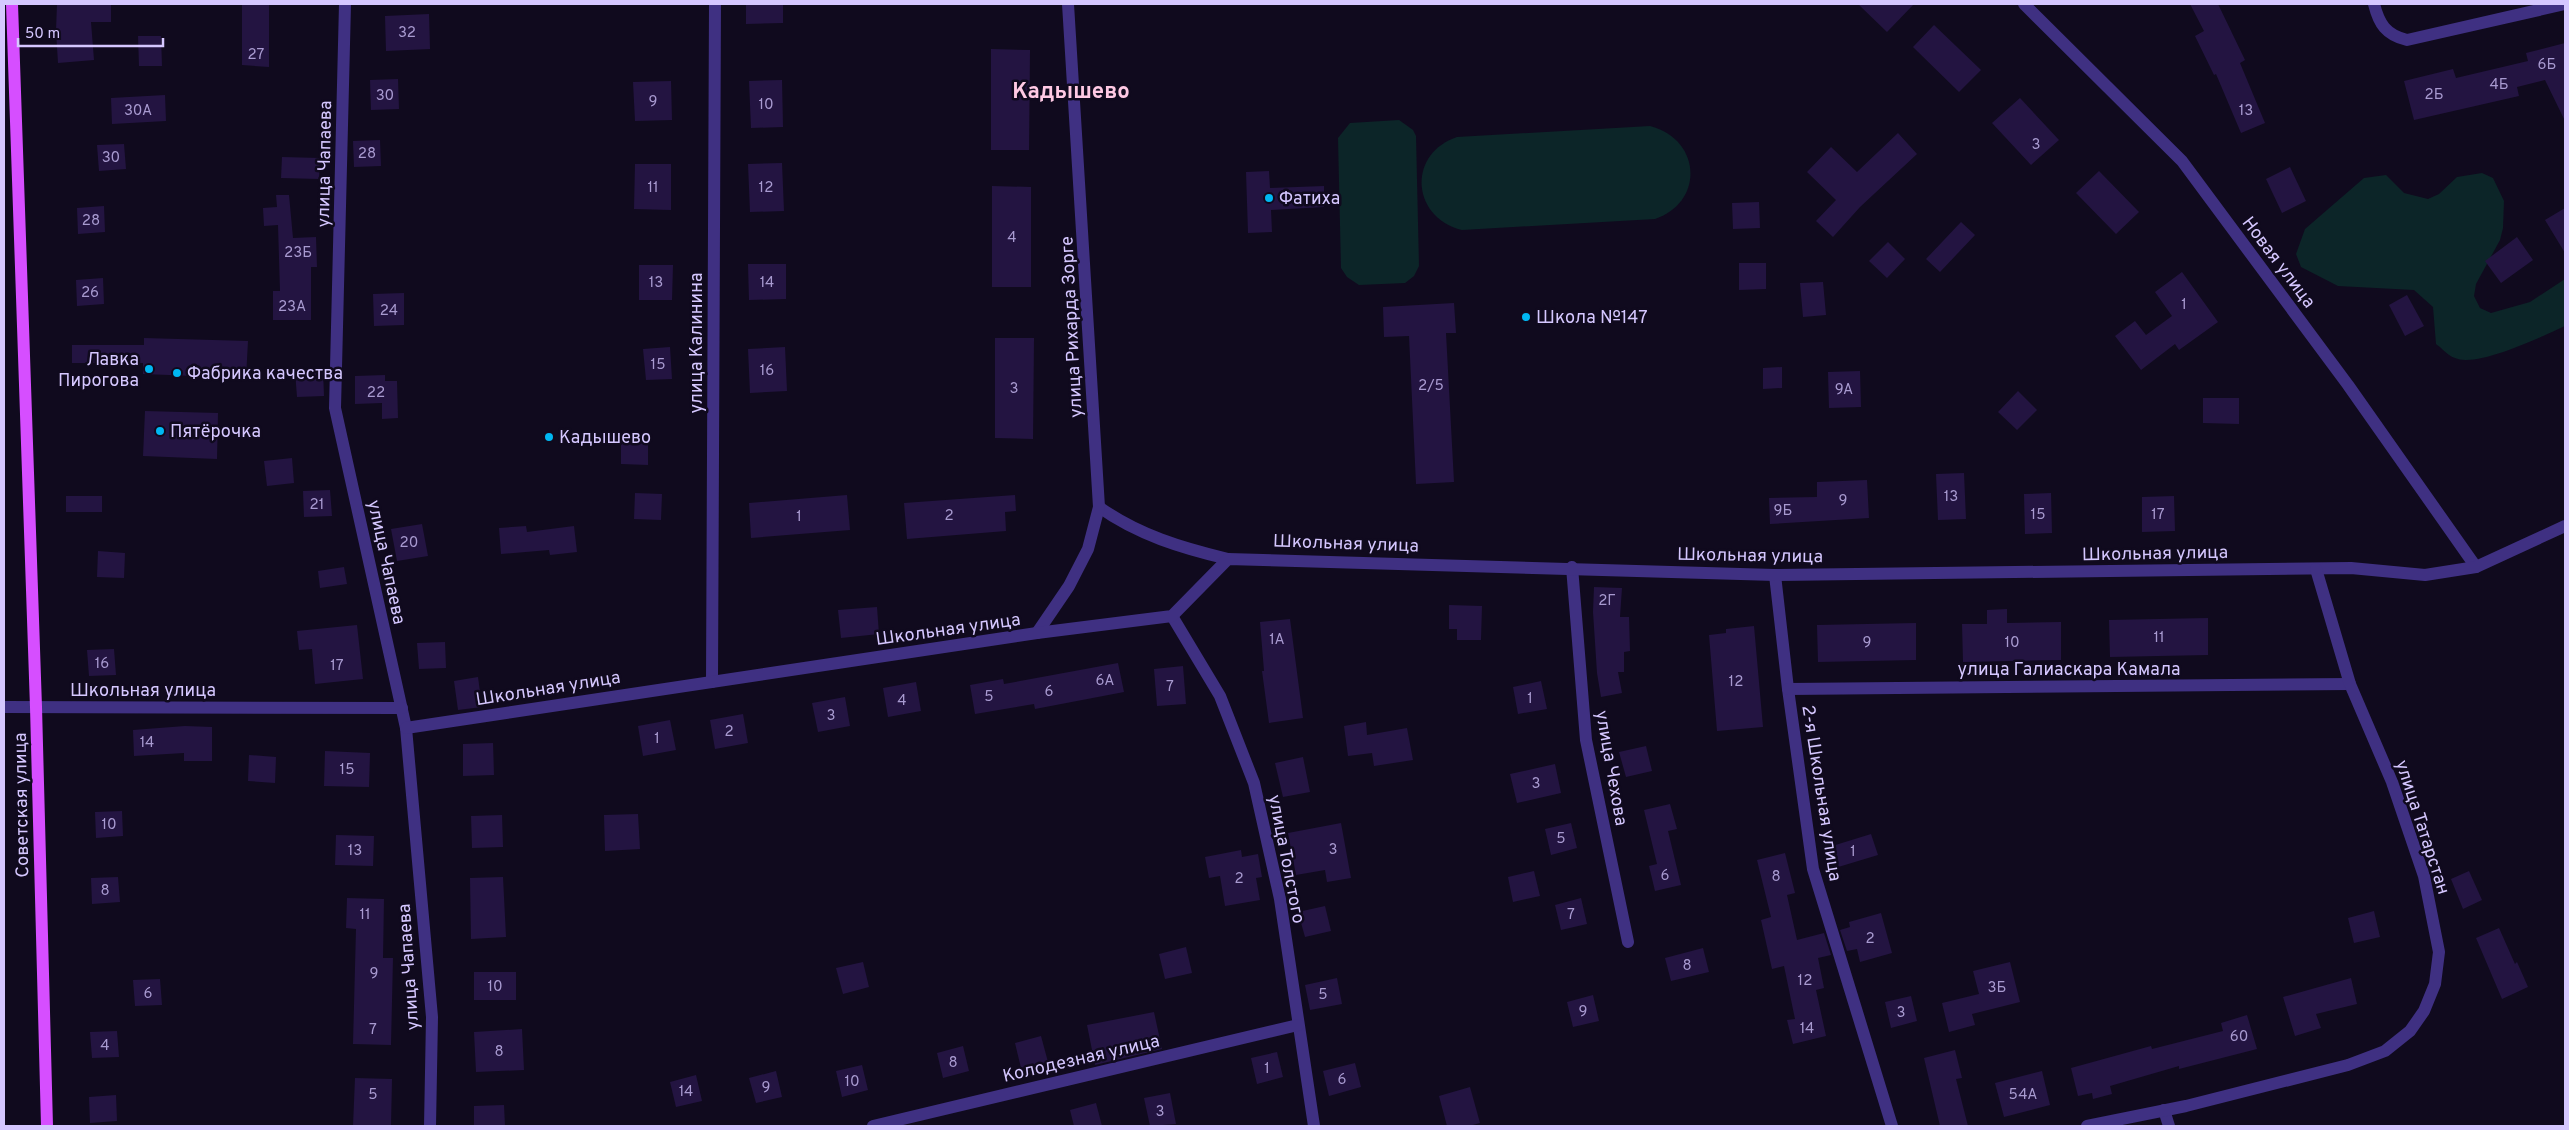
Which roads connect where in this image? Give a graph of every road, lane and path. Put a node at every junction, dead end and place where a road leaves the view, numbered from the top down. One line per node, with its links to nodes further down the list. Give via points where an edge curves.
1 (12, 4): 21 (main road, Советская улица)
2 (345, 4): 22 (street, улица Чапаева, via 335,408)
3 (715, 4): 17 (street, улица Калинина)
4 (1068, 4): 8 (street, улица Рихарда Зорге)
5 (2024, 4): 12 (street, Новая улица, via 2182,161 2348,385)
6 (2374, 4): 7 (street, via 2384,29 2407,40)
7 (2565, 4)
8 (1099, 507): 10 (street, Школьная улица, via 1119,521 1153,537); 16 (street, улица Рихарда Зорге, via 1088,549 1069,586)
9 (2565, 526): 12 (street, Школьная улица)
10 (1228, 559): 11 (street, Школьная улица); 15 (street)
11 (1572, 567): 14 (street, Школьная улица); 24 (street, улица Чехова, via 1586,740)
12 (2476, 567): 13 (street, Школьная улица, via 2425,575 2351,568)
13 (2316, 569): 14 (street, Школьная улица); 18 (street, улица Татарстан)
14 (1775, 575): 19 (street, 2-я Школьная улица)
15 (1172, 616): 16 (street, Школьная улица); 25 (street, улица Толстого, via 1220,696 1254,782 1280,899)
16 (1038, 633): 17 (street, Школьная улица)
17 (712, 682): 23 (street, Школьная улица)
18 (2350, 684): 19 (street, улица Галиаскара Камала); 26 (street, улица Татарстан, via 2392,782 2424,876 2439,952 2435,984 2424,1011 2410,1031 2384,1051 2348,1065)
19 (1788, 689): 31 (street, 2-я Школьная улица, via 1812,869)
20 (4, 707): 21 (street, Школьная улица)
21 (36, 707): 22 (street, Школьная улица); 27 (main road, Советская улица)
22 (402, 708): 23 (street, улица Чапаева)
23 (406, 728): 28 (street, улица Чапаева, via 432,1017)
24 (1628, 942)
25 (1298, 1025): 29 (street, Колодезная улица); 30 (street, улица Толстого)
26 (2164, 1110): 32 (street, улица Татарстан); 33 (street)
27 (47, 1126)
28 (430, 1126)
29 (872, 1126)
30 (1314, 1126)
31 (1892, 1126)
32 (2087, 1126)
33 (2169, 1126)

